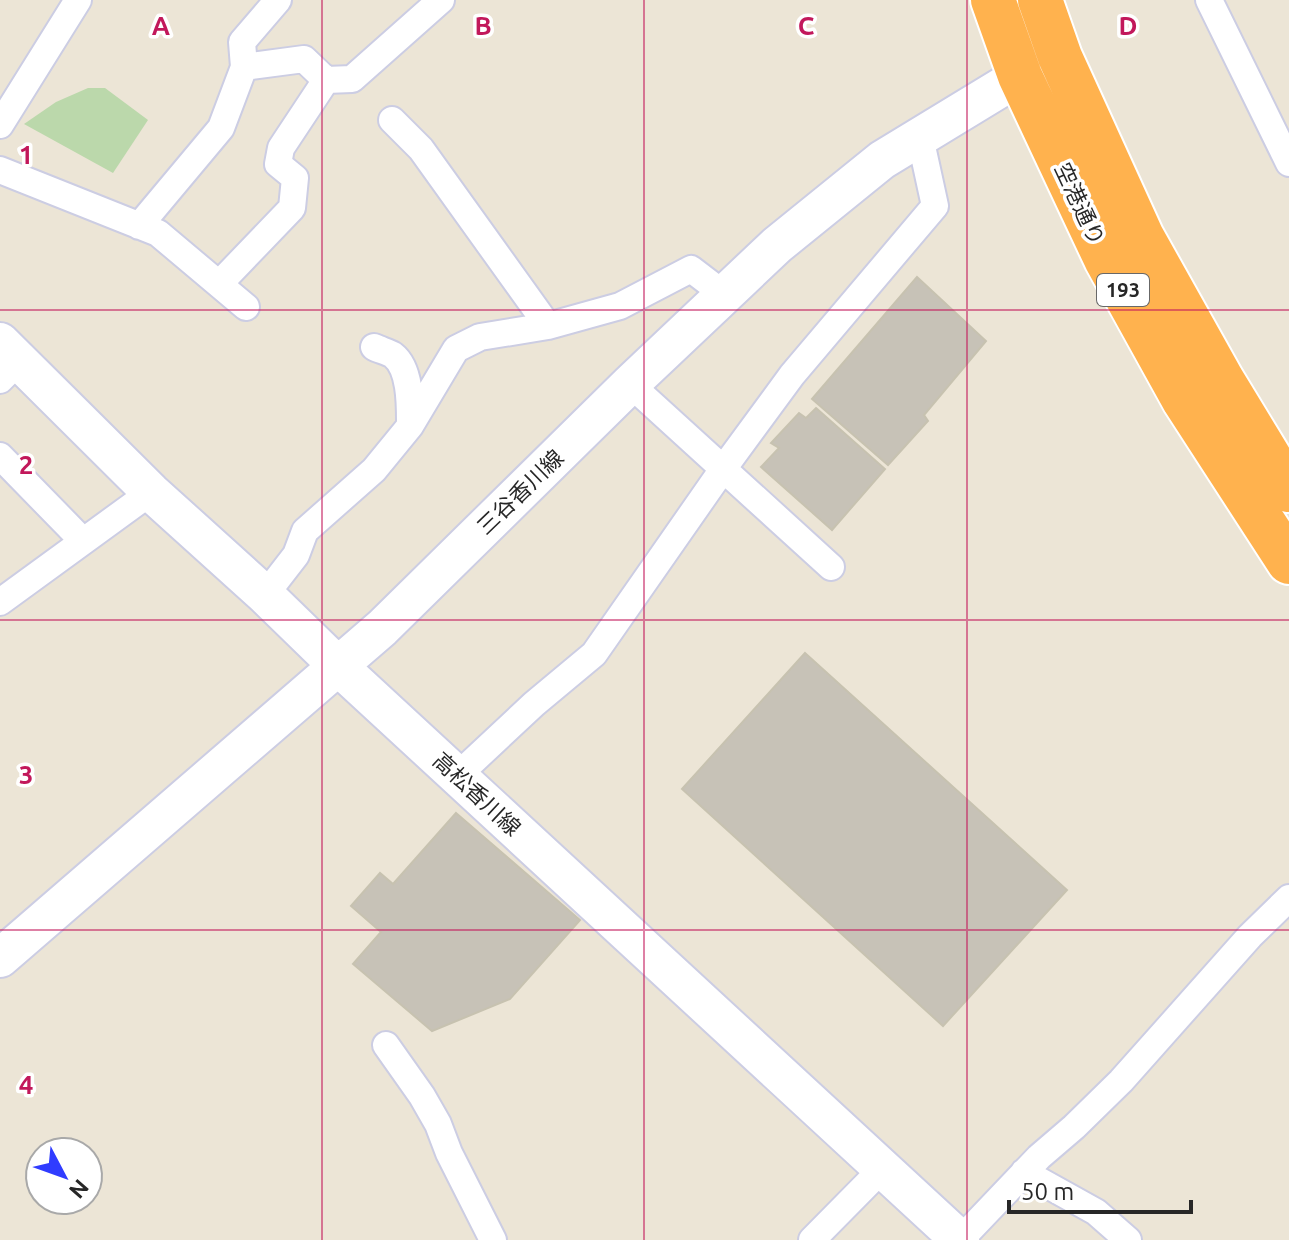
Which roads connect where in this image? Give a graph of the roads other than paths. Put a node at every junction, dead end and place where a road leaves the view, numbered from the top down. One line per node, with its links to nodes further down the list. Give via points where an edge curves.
1 (278, 0): 8 (street, via 242,42)
2 (441, 0): 10 (street, via 352,79)
3 (993, 0): 9 (highway, 空港通り / 193)
4 (1040, 0): 7 (highway, 空港通り / 193)
5 (1209, 0): 14 (street)
6 (74, 2): 12 (street)
7 (1060, 57): 9 (main road, 三谷香川線); 27 (highway, 空港通り / 193, via 1142,237)
8 (244, 67): 10 (street, via 304,59); 16 (street, via 221,128)
9 (1020, 76): 13 (main road, 三谷香川線); 30 (highway, 空港通り / 193, via 1127,298 1184,400)
10 (326, 80): 17 (street, via 281,148 278,164 295,178 292,208)
11 (392, 120): 20 (street, via 421,149)
12 (0, 125)
13 (920, 137): 18 (main road, 三谷香川線, via 882,160 777,245); 26 (street, via 935,206 792,375)
14 (1289, 163)
15 (0, 170): 16 (street)
16 (139, 226): 17 (street, via 158,233)
17 (220, 283): 19 (street)
18 (725, 295): 20 (street, via 691,269 620,306); 23 (main road, 三谷香川線)
19 (246, 307)
20 (548, 326): 24 (street, via 480,337 456,349)
21 (374, 347): 24 (street, via 394,356 404,372 411,395)
22 (6, 361): 28 (main road, 高松香川線)
23 (630, 384): 26 (street); 34 (main road, 三谷香川線)
24 (410, 426): 32 (street, via 374,470 305,531 296,555)
25 (0, 456): 29 (street)
26 (723, 469): 31 (street); 35 (street, via 594,654)
27 (1289, 490)
28 (151, 492): 29 (street); 32 (main road, 高松香川線)
29 (83, 541): 33 (street)
30 (1289, 562)
31 (831, 567)
32 (265, 595): 34 (main road, 高松香川線)
33 (0, 602)
34 (338, 666): 35 (main road, 高松香川線); 37 (main road, 三谷香川線)
35 (457, 776): 39 (main road, 高松香川線)
36 (1289, 898): 40 (street, via 1121,1081)
37 (0, 958)
38 (386, 1045): 41 (street, via 438,1124)
39 (883, 1168): 42 (street); 43 (main road, 高松香川線)
40 (1024, 1172): 43 (street); 44 (street, via 1096,1212)
41 (493, 1240)
42 (812, 1240)
43 (960, 1240)
44 (1128, 1240)

